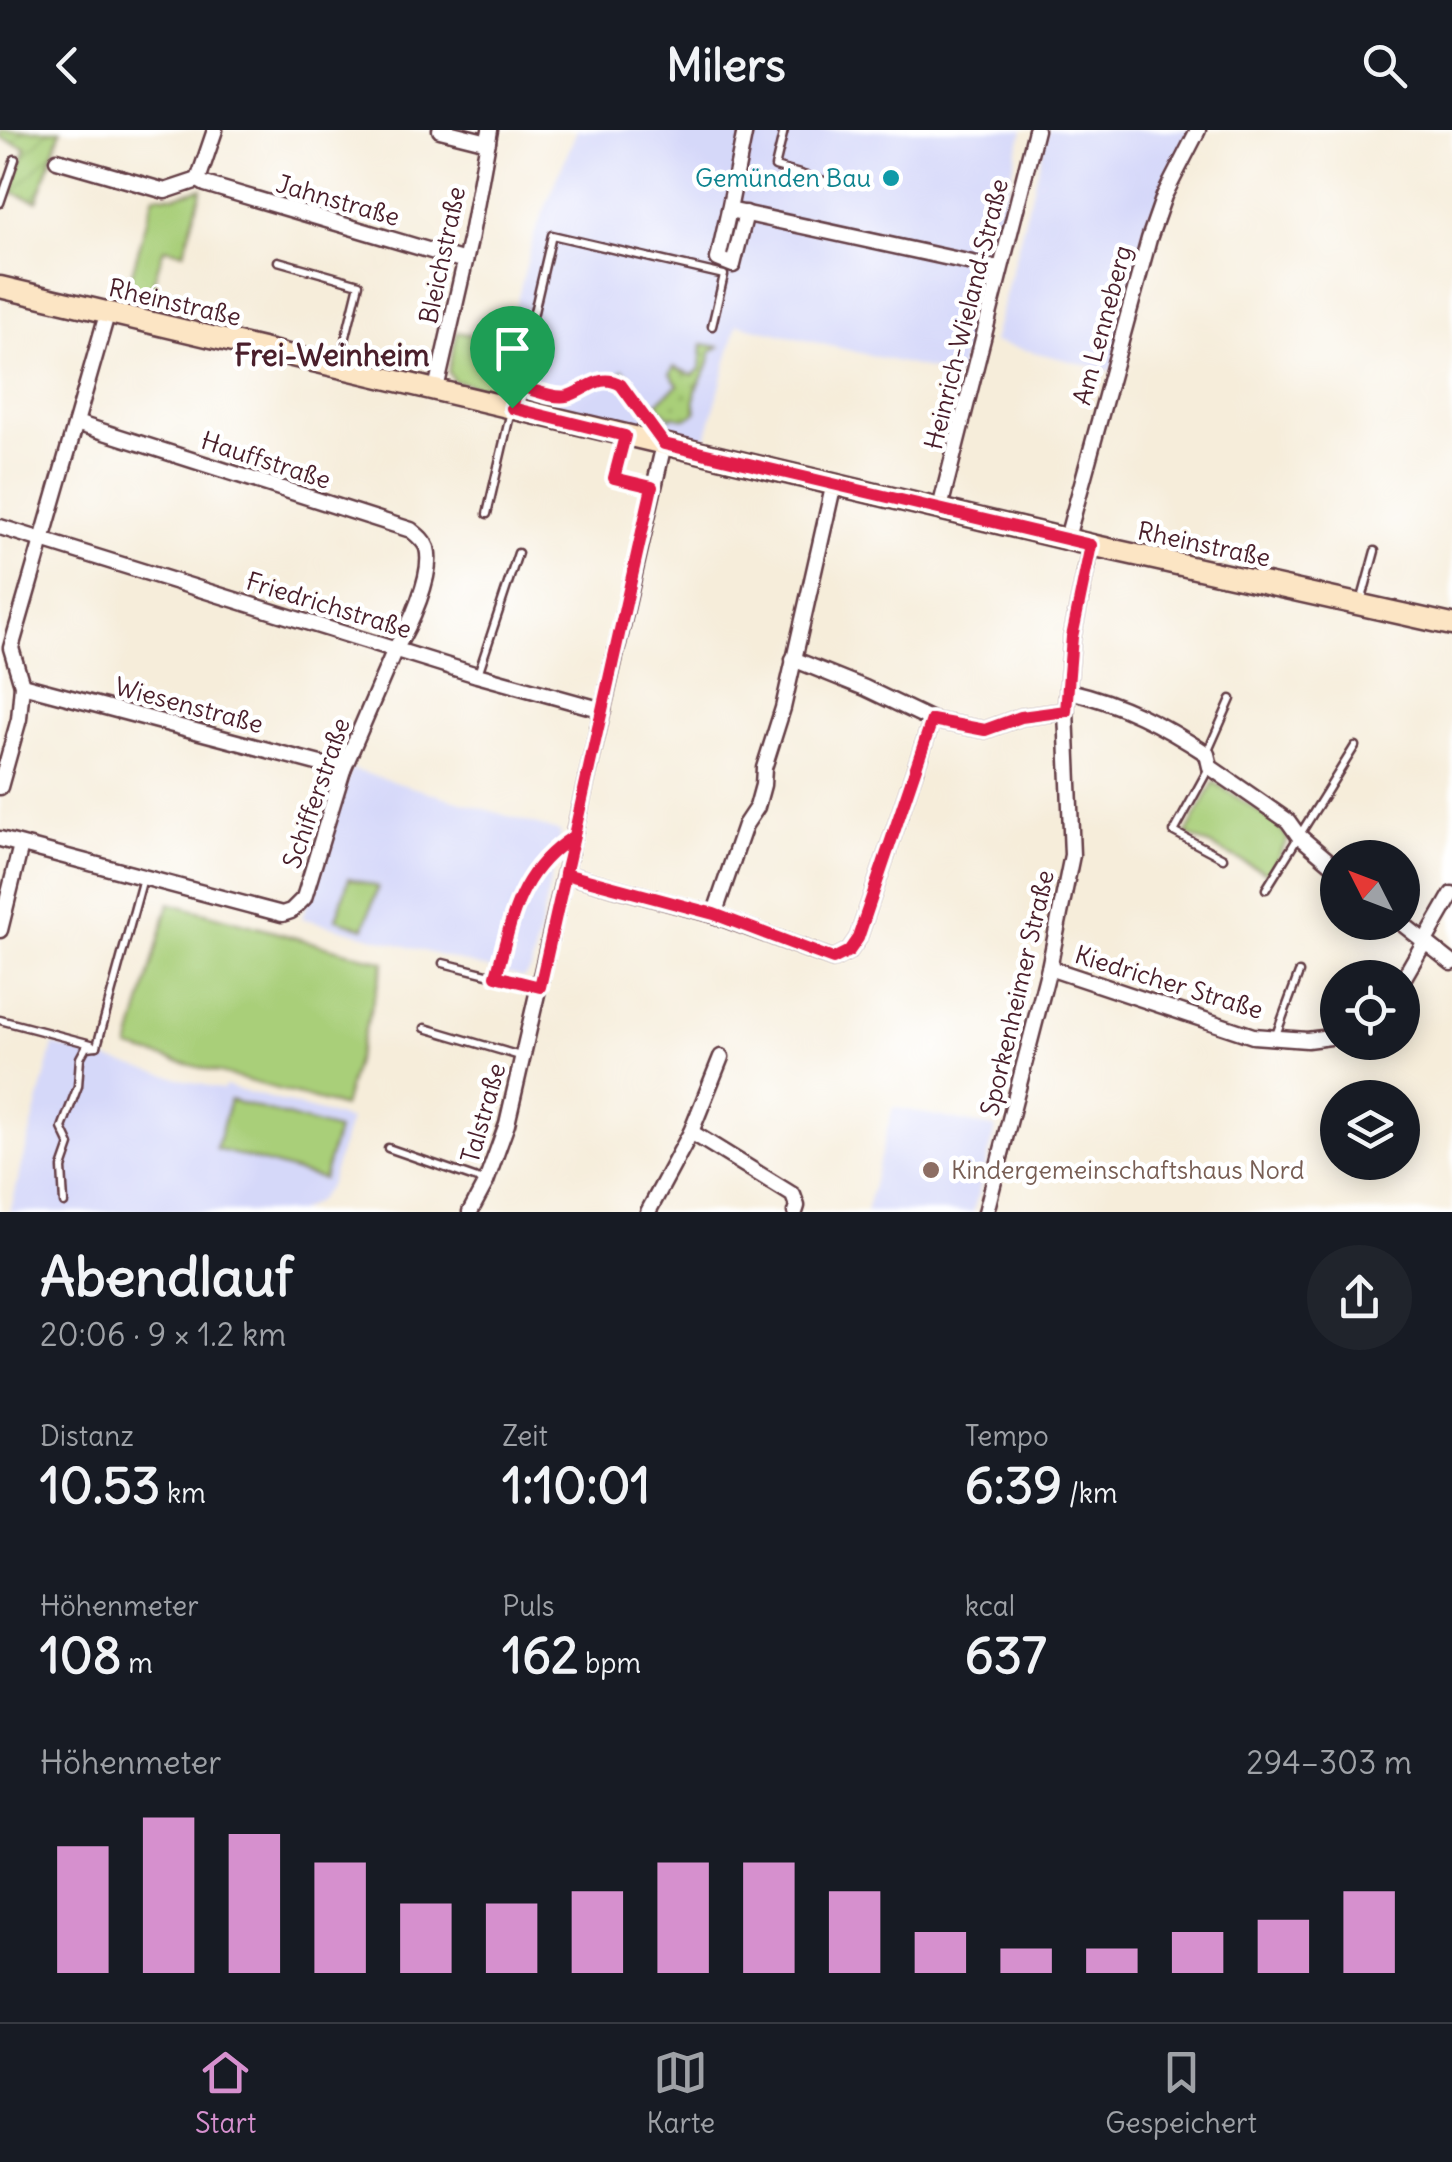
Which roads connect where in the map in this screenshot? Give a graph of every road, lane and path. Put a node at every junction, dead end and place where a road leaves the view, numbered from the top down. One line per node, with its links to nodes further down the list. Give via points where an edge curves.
1 (214, 130): 10 (street)
2 (440, 130): 7 (street)
3 (745, 130): 13 (street)
4 (784, 130): 11 (lane, via 775,168)
5 (1036, 130): 17 (street, Heinrich-Wieland-Straße)
6 (1198, 130): 33 (street, Am Lenneberg, via 1149,239)
7 (489, 136): 16 (street, Bleichstraße)
8 (15, 158): 12 (lane)
9 (57, 160): 10 (street, Jahnstraße, via 165,190)
10 (198, 180): 16 (street, Jahnstraße)
11 (834, 184)
12 (0, 203)
13 (729, 210): 14 (street); 14 (street, via 718,259 733,265)
14 (746, 213): 17 (street)
15 (278, 261): 21 (lane, via 359,284)
16 (465, 261): 23 (street, Bleichstraße)
17 (1000, 270): 30 (street, Heinrich-Wieland-Straße)
18 (0, 287): 19 (street, Rheinstraße)
19 (108, 311): 21 (street, Rheinstraße); 25 (street)
20 (712, 326): 22 (lane, via 724,275 552,236)
21 (339, 366): 23 (street, Rheinstraße)
22 (518, 386): 24 (lane); 27 (lane, via 564,397 611,378)
23 (436, 389): 24 (street, Rheinstraße)
24 (512, 408): 26 (street, Rheinstraße); 31 (lane)
25 (76, 423): 34 (street); 38 (street, Hauffstraße, via 411,530 426,544)
26 (625, 436): 27 (street, Rheinstraße); 29 (lane, via 614,478)
27 (664, 444): 28 (street, Rheinstraße); 29 (street, Talstraße)
28 (834, 483): 30 (street, Rheinstraße); 42 (street)
29 (652, 487): 47 (street, Talstraße)
30 (940, 508): 33 (street, Rheinstraße)
31 (487, 514)
32 (0, 527): 34 (street, Friedrichstraße)
33 (1067, 538): 35 (street, Rheinstraße)
34 (42, 540): 41 (street, Friedrichstraße); 44 (street, via 11,648)
35 (1091, 545): 39 (street, Rheinstraße); 45 (street, Sporkenheimer Straße, via 1072,637)
36 (1375, 551): 39 (lane)
37 (518, 553): 43 (lane)
38 (428, 558): 41 (street, Schifferstraße, via 418,603)
39 (1361, 604): 40 (street, Rheinstraße)
40 (1452, 625)
41 (395, 649): 43 (street, Friedrichstraße); 52 (street, Schifferstraße)
42 (793, 659): 49 (street); 64 (street, via 757,807)
43 (477, 675): 47 (street, Friedrichstraße)
44 (22, 685): 52 (street, Wiesenstraße); 53 (street)
45 (1069, 691): 48 (street, Sporkenheimer Straße); 51 (street, via 1126,707)
46 (1231, 699): 51 (lane)
47 (604, 710): 55 (street, Talstraße)
48 (1066, 711): 49 (street, via 985,730); 71 (street, Sporkenheimer Straße, via 1072,855)
49 (932, 720): 64 (street, via 849,951 833,959)
50 (1355, 746): 54 (lane)
51 (1208, 761): 54 (street); 59 (lane, via 1174,832)
52 (347, 771): 61 (street, Schifferstraße, via 304,898 292,911 282,914)
53 (0, 787)
54 (1298, 835): 58 (street); 62 (lane)
55 (574, 836): 60 (street, Talstraße); 73 (lane, via 528,877)
56 (0, 839): 57 (street, Schifferstraße)
57 (21, 845): 61 (street, Schifferstraße); 65 (street)
58 (1320, 854)
59 (1223, 858)
60 (565, 874): 64 (street); 74 (street, Talstraße)
61 (144, 876): 79 (lane)
62 (1266, 888)
63 (1452, 894): 67 (street)
64 (714, 914)
65 (0, 930)
66 (1420, 940): 67 (street)
67 (1424, 943): 68 (street); 69 (street)
68 (1414, 960)
69 (1452, 962)
70 (443, 963): 73 (lane)
71 (1049, 968): 77 (street, Kiedricher Straße, via 1254,1036); 89 (street, Sporkenheimer Straße)
72 (1299, 973): 77 (lane, Kiedricher Straße)
73 (496, 976): 74 (lane)
74 (540, 987): 80 (street, Talstraße)
75 (0, 1020): 79 (lane)
76 (425, 1028): 80 (lane, Talstraße)
77 (1276, 1036): 78 (street, Kiedricher Straße)
78 (1320, 1038)
79 (97, 1046): 85 (lane, via 86,1047 80,1058 78,1086 62,1128 70,1145 62,1168)
80 (524, 1057): 84 (street, Talstraße)
81 (721, 1057): 82 (street)
82 (691, 1132): 87 (street); 88 (street, via 793,1195)
83 (388, 1148): 84 (lane, Talstraße)
84 (486, 1182): 86 (street, Talstraße)
85 (64, 1203)
86 (475, 1210)
87 (648, 1212)
88 (794, 1212)
89 (986, 1212)

